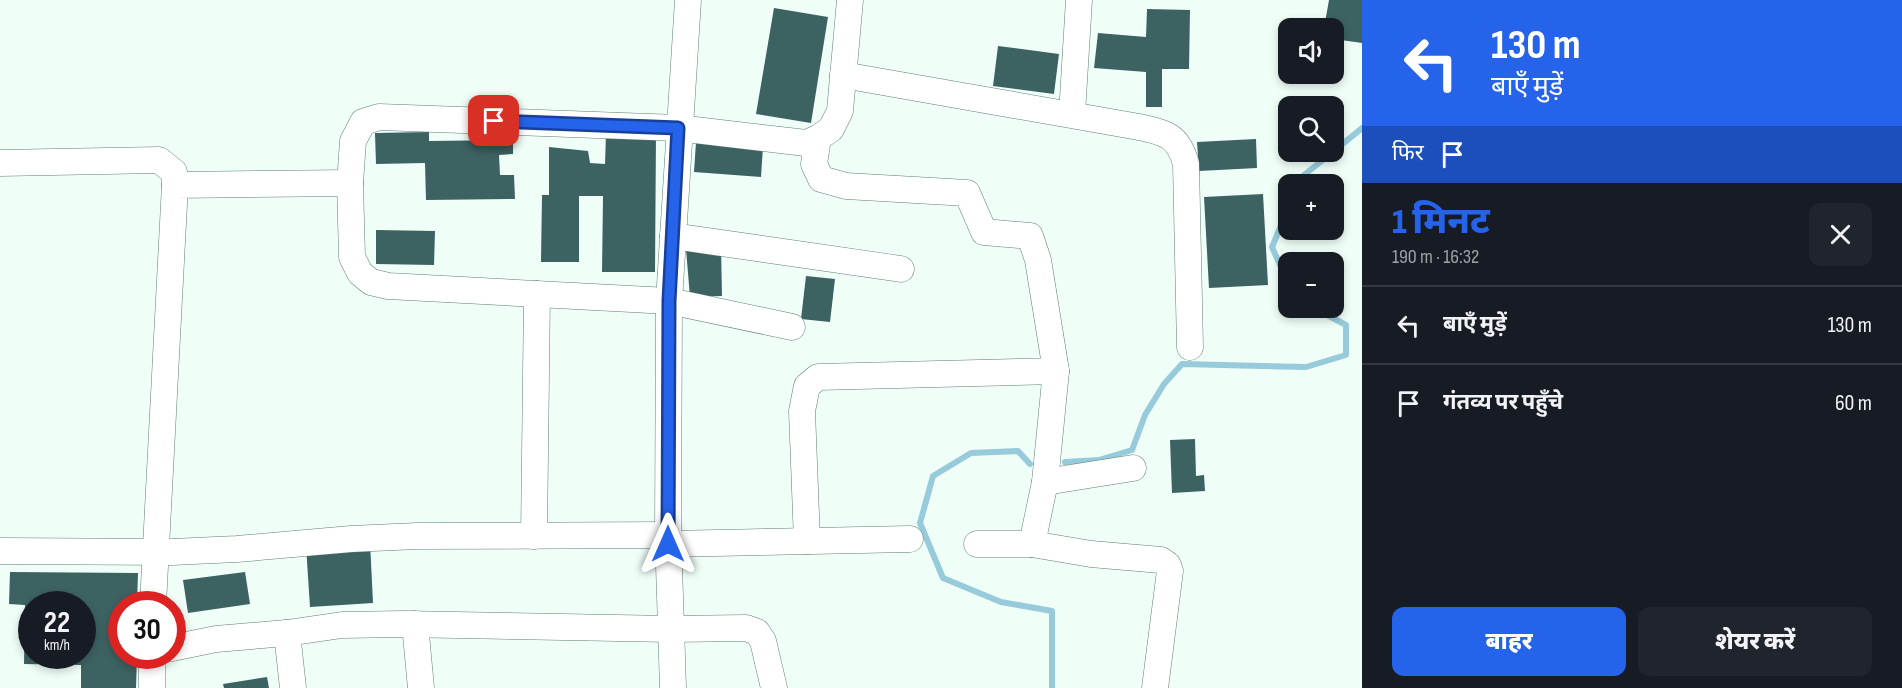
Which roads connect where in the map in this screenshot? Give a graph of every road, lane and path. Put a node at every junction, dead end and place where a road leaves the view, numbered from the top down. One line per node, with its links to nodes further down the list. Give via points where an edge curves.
1 (687, 0): 6 (street)
2 (850, 0): 4 (street)
3 (1079, 0): 5 (street)
4 (843, 75): 5 (street); 7 (street, via 840,111 831,129)
5 (1072, 114): 16 (street, via 1159,131 1181,147 1186,164)
6 (678, 128): 7 (street, via 806,143); 9 (street, via 379,117 363,122 353,141); 11 (street)
7 (818, 138): 17 (street, via 814,164 821,179 846,186 967,193 984,232 1030,236 1038,260)
8 (0, 163): 10 (street, via 159,160 174,172)
9 (350, 183): 10 (street); 13 (street, via 352,257 360,273 371,282)
10 (175, 185): 27 (street)
11 (673, 236): 12 (street); 14 (street)
12 (901, 269)
13 (537, 294): 14 (street); 20 (street)
14 (669, 301): 15 (street); 22 (street)
15 (792, 327)
16 (1190, 347)
17 (1056, 371): 19 (street); 23 (street, via 818,377 807,386 802,411)
18 (1133, 468): 19 (street)
19 (1046, 482): 25 (street)
20 (534, 536): 22 (street); 27 (street, via 362,538 237,549)
21 (910, 539): 23 (street)
22 (668, 540): 23 (street); 30 (street)
23 (807, 541)
24 (977, 544): 25 (street)
25 (1032, 544): 39 (street, via 1161,560 1168,565)
26 (0, 551): 27 (street)
27 (154, 551): 28 (street)
28 (153, 591)
29 (415, 624): 30 (street); 31 (street, via 342,625); 36 (street)
30 (671, 629): 37 (street); 38 (street, via 746,628 757,632 763,641)
31 (287, 633): 32 (street); 35 (street)
32 (186, 645)
33 (152, 669): 34 (street)
34 (152, 688)
35 (293, 688)
36 (422, 688)
37 (672, 688)
38 (774, 688)
39 (1155, 688)

